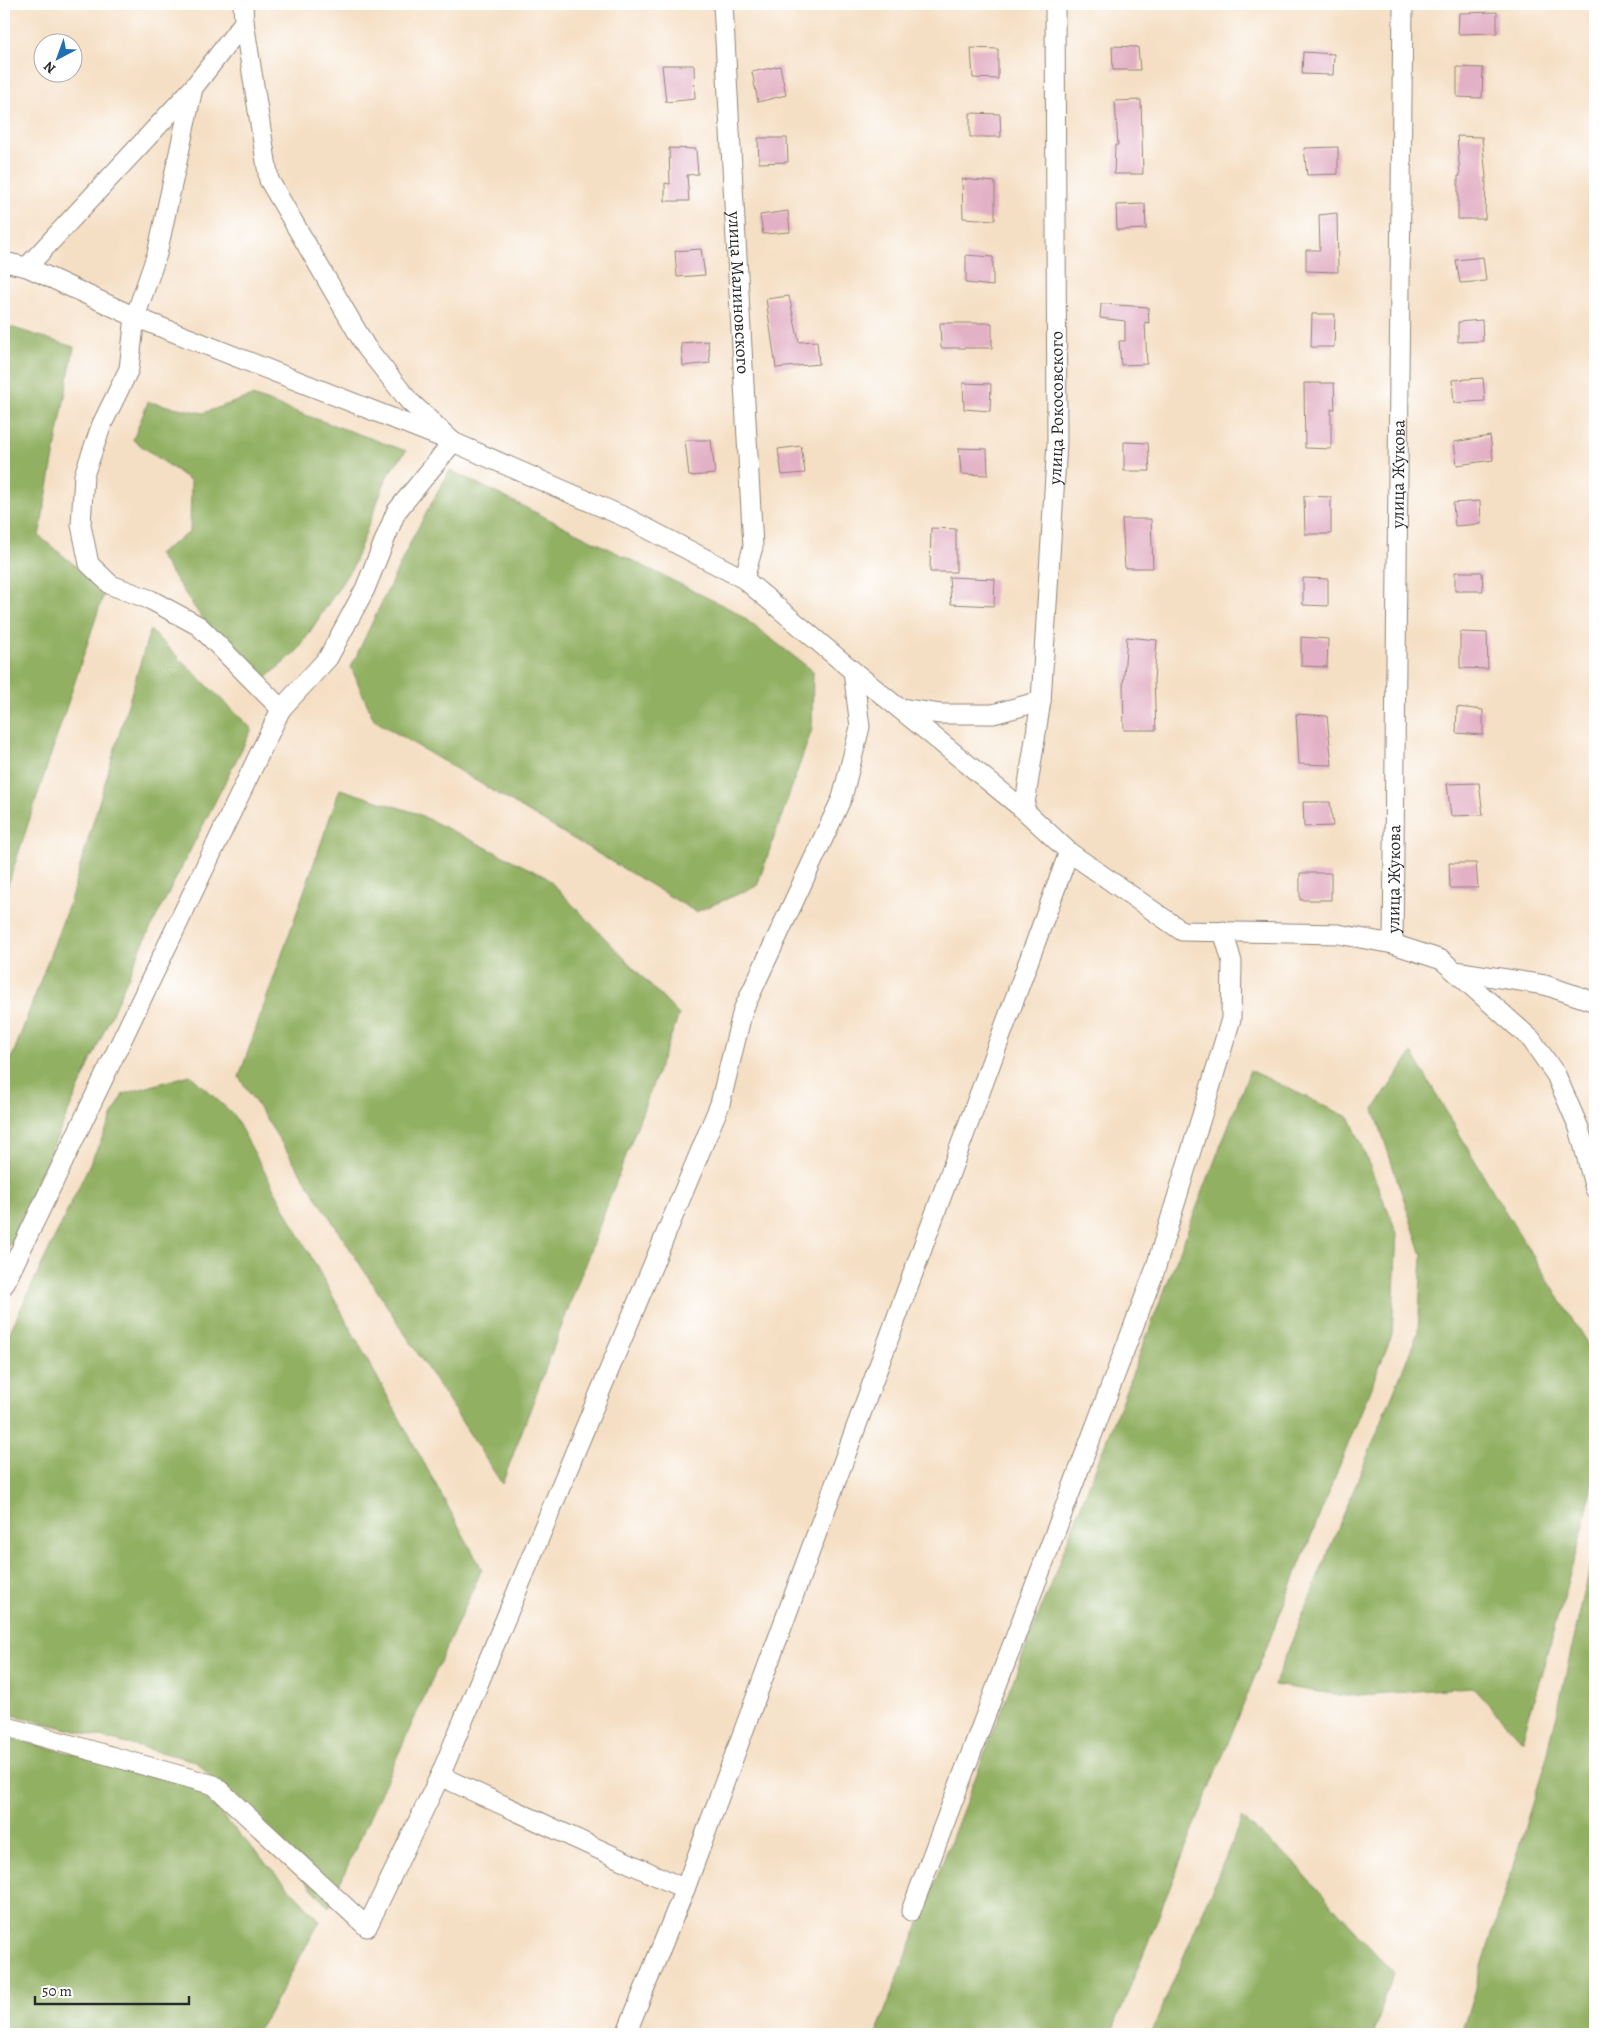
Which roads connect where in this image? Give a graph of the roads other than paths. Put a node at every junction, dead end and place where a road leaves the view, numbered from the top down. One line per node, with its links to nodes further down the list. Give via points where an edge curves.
1 (723, 4): 10 (street, улица Малиновского, via 753,547)
2 (1055, 4): 12 (street, улица Рокосовского, via 1057,443)
3 (1403, 4): 18 (street, улица Жукова)
4 (243, 13): 5 (street); 9 (street, via 268,180 366,347 409,401)
5 (193, 88): 7 (street); 8 (street, via 157,254)
6 (4, 262): 7 (street)
7 (27, 268): 8 (street)
8 (135, 317): 9 (street); 14 (street, via 129,369 102,424 84,475 81,525 90,564 110,585 151,600 199,626)
9 (454, 442): 10 (street, via 628,518); 14 (street, via 396,512 365,589 328,658)
10 (744, 579): 11 (street)
11 (853, 671): 13 (street); 24 (street, via 860,726 842,798 743,1010 720,1104)
12 (1041, 701): 13 (street, via 992,714 940,714); 15 (street, улица Рокосовского)
13 (898, 708): 15 (street)
14 (281, 709): 22 (street)
15 (1024, 810): 16 (street)
16 (1069, 852): 17 (street, via 1182,931); 25 (street)
17 (1223, 931): 18 (street, via 1338,934); 26 (street, via 1232,962 1231,1019 1155,1270)
18 (1393, 944): 19 (street, via 1442,960)
19 (1454, 970): 20 (street, via 1545,985); 21 (street, via 1531,1039 1556,1075 1579,1128)
20 (1595, 1002)
21 (1595, 1189)
22 (4, 1285)
23 (4, 1726): 24 (street, via 214,1785 367,1927)
24 (440, 1776): 25 (street)
25 (685, 1889): 27 (street)
26 (912, 1912)
27 (626, 2034)

